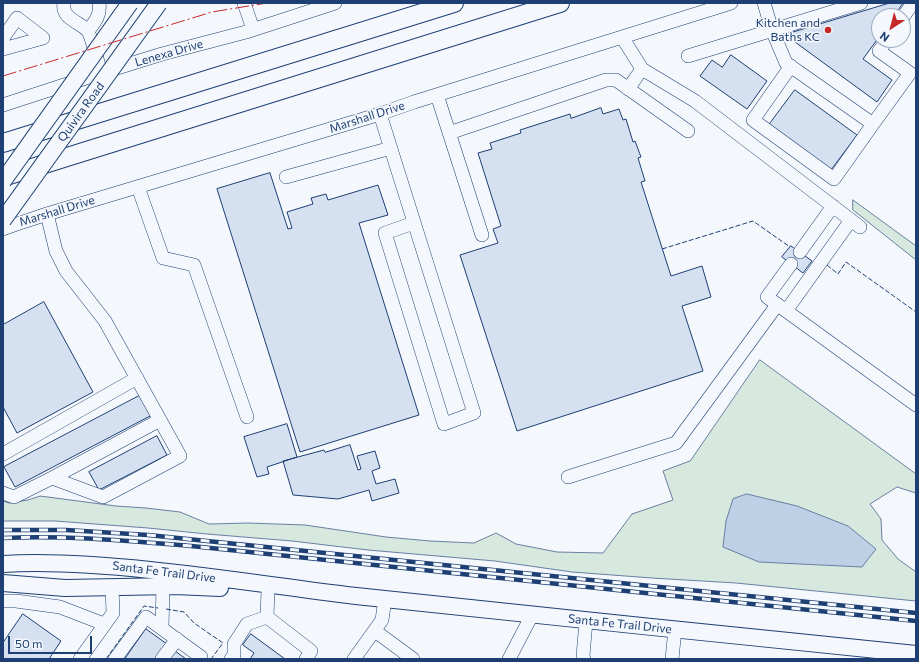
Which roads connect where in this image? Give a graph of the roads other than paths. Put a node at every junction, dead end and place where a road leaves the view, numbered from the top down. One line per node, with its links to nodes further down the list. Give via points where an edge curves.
1 (64, 3): 15 (street, via 66,15)
2 (99, 3): 15 (street, via 98,18)
3 (130, 3): 35 (main road, Quivira Road, bridge)
4 (159, 3): 39 (main road, Quivira Road, bridge)
5 (244, 3): 13 (street)
6 (335, 3): 12 (street, Lenexa Drive)
7 (454, 3): 31 (highway)
8 (560, 3): 33 (highway)
9 (731, 3): 16 (street, Marshall Drive)
10 (764, 3): 14 (street)
11 (862, 3): 14 (street)
12 (322, 5): 13 (street, Lenexa Drive)
13 (253, 29): 23 (street, Lenexa Drive)
14 (772, 30): 20 (street); 21 (street, via 786,63)
15 (88, 31): 23 (street)
16 (622, 37): 22 (street); 25 (street, Marshall Drive)
17 (3, 38): 19 (street, via 17,18 43,38)
18 (881, 48): 28 (street, via 879,51 910,73)
19 (3, 50)
20 (688, 56)
21 (791, 66): 28 (street); 28 (street, via 753,120 834,179)
22 (642, 69): 24 (street); 37 (street, via 695,101)
23 (101, 73): 26 (street, Lenexa Drive)
24 (628, 89): 29 (street); 30 (street, via 616,80 606,80)
25 (437, 95): 27 (street, Marshall Drive); 30 (street)
26 (3, 104)
27 (380, 114): 32 (street); 36 (street, Marshall Drive)
28 (873, 124)
29 (688, 131)
30 (449, 133): 42 (street)
31 (3, 143)
32 (391, 148): 34 (street); 40 (street)
33 (3, 177)
34 (286, 177)
35 (3, 181)
36 (138, 187): 38 (street, Marshall Drive); 48 (street, via 163,258 194,265)
37 (833, 206): 43 (street); 45 (street, via 856,223)
38 (47, 214): 41 (street, Marshall Drive); 46 (street, via 56,251 66,271 105,321)
39 (3, 220)
40 (414, 222): 40 (street, via 474,413 444,424 385,233)
41 (3, 229)
42 (482, 235)
43 (800, 252)
44 (791, 264): 45 (street)
45 (777, 304): 47 (street); 51 (street, via 676,442)
46 (137, 378): 49 (street); 50 (street)
47 (916, 405)
48 (248, 417)
49 (160, 420): 52 (street); 52 (street, via 180,456 103,497)
50 (4, 451)
51 (568, 477)
52 (52, 478): 53 (street, via 14,497)
53 (3, 493)
54 (3, 564): 55 (main road, Santa Fe Trail Drive)
55 (82, 564): 58 (main road); 61 (main road, Santa Fe Trail Drive)
56 (3, 583): 58 (main road, Santa Fe Trail Drive)
57 (163, 586): 59 (main road, Santa Fe Trail Drive); 60 (main road, Santa Fe Trail Drive); 68 (street)
58 (83, 587): 59 (main road, Santa Fe Trail Drive)
59 (112, 587): 67 (street, via 112,613)
60 (268, 590): 61 (main road, Santa Fe Trail Drive); 65 (street)
61 (325, 592): 62 (main road, Santa Fe Trail Drive)
62 (385, 599): 64 (main road, Santa Fe Trail Drive); 70 (street, via 382,620)
63 (3, 601): 67 (street, via 60,608)
64 (532, 615): 66 (main road, Santa Fe Trail Drive); 81 (street)
65 (267, 617): 77 (street, via 247,624 234,644 234,655); 78 (street, via 311,651)
66 (586, 621): 69 (main road, Santa Fe Trail Drive); 82 (street)
67 (104, 624): 73 (street)
68 (162, 628): 71 (street); 74 (street, via 146,617)
69 (676, 629): 72 (main road, Santa Fe Trail Drive); 83 (street)
70 (374, 630): 79 (street); 80 (street)
71 (177, 639): 75 (street); 76 (street, via 201,657)
72 (907, 655)
73 (80, 659)
74 (116, 659)
75 (162, 659)
76 (199, 659)
77 (231, 659)
78 (306, 659)
79 (354, 659)
80 (413, 659)
81 (508, 659)
82 (584, 659)
83 (672, 659)

